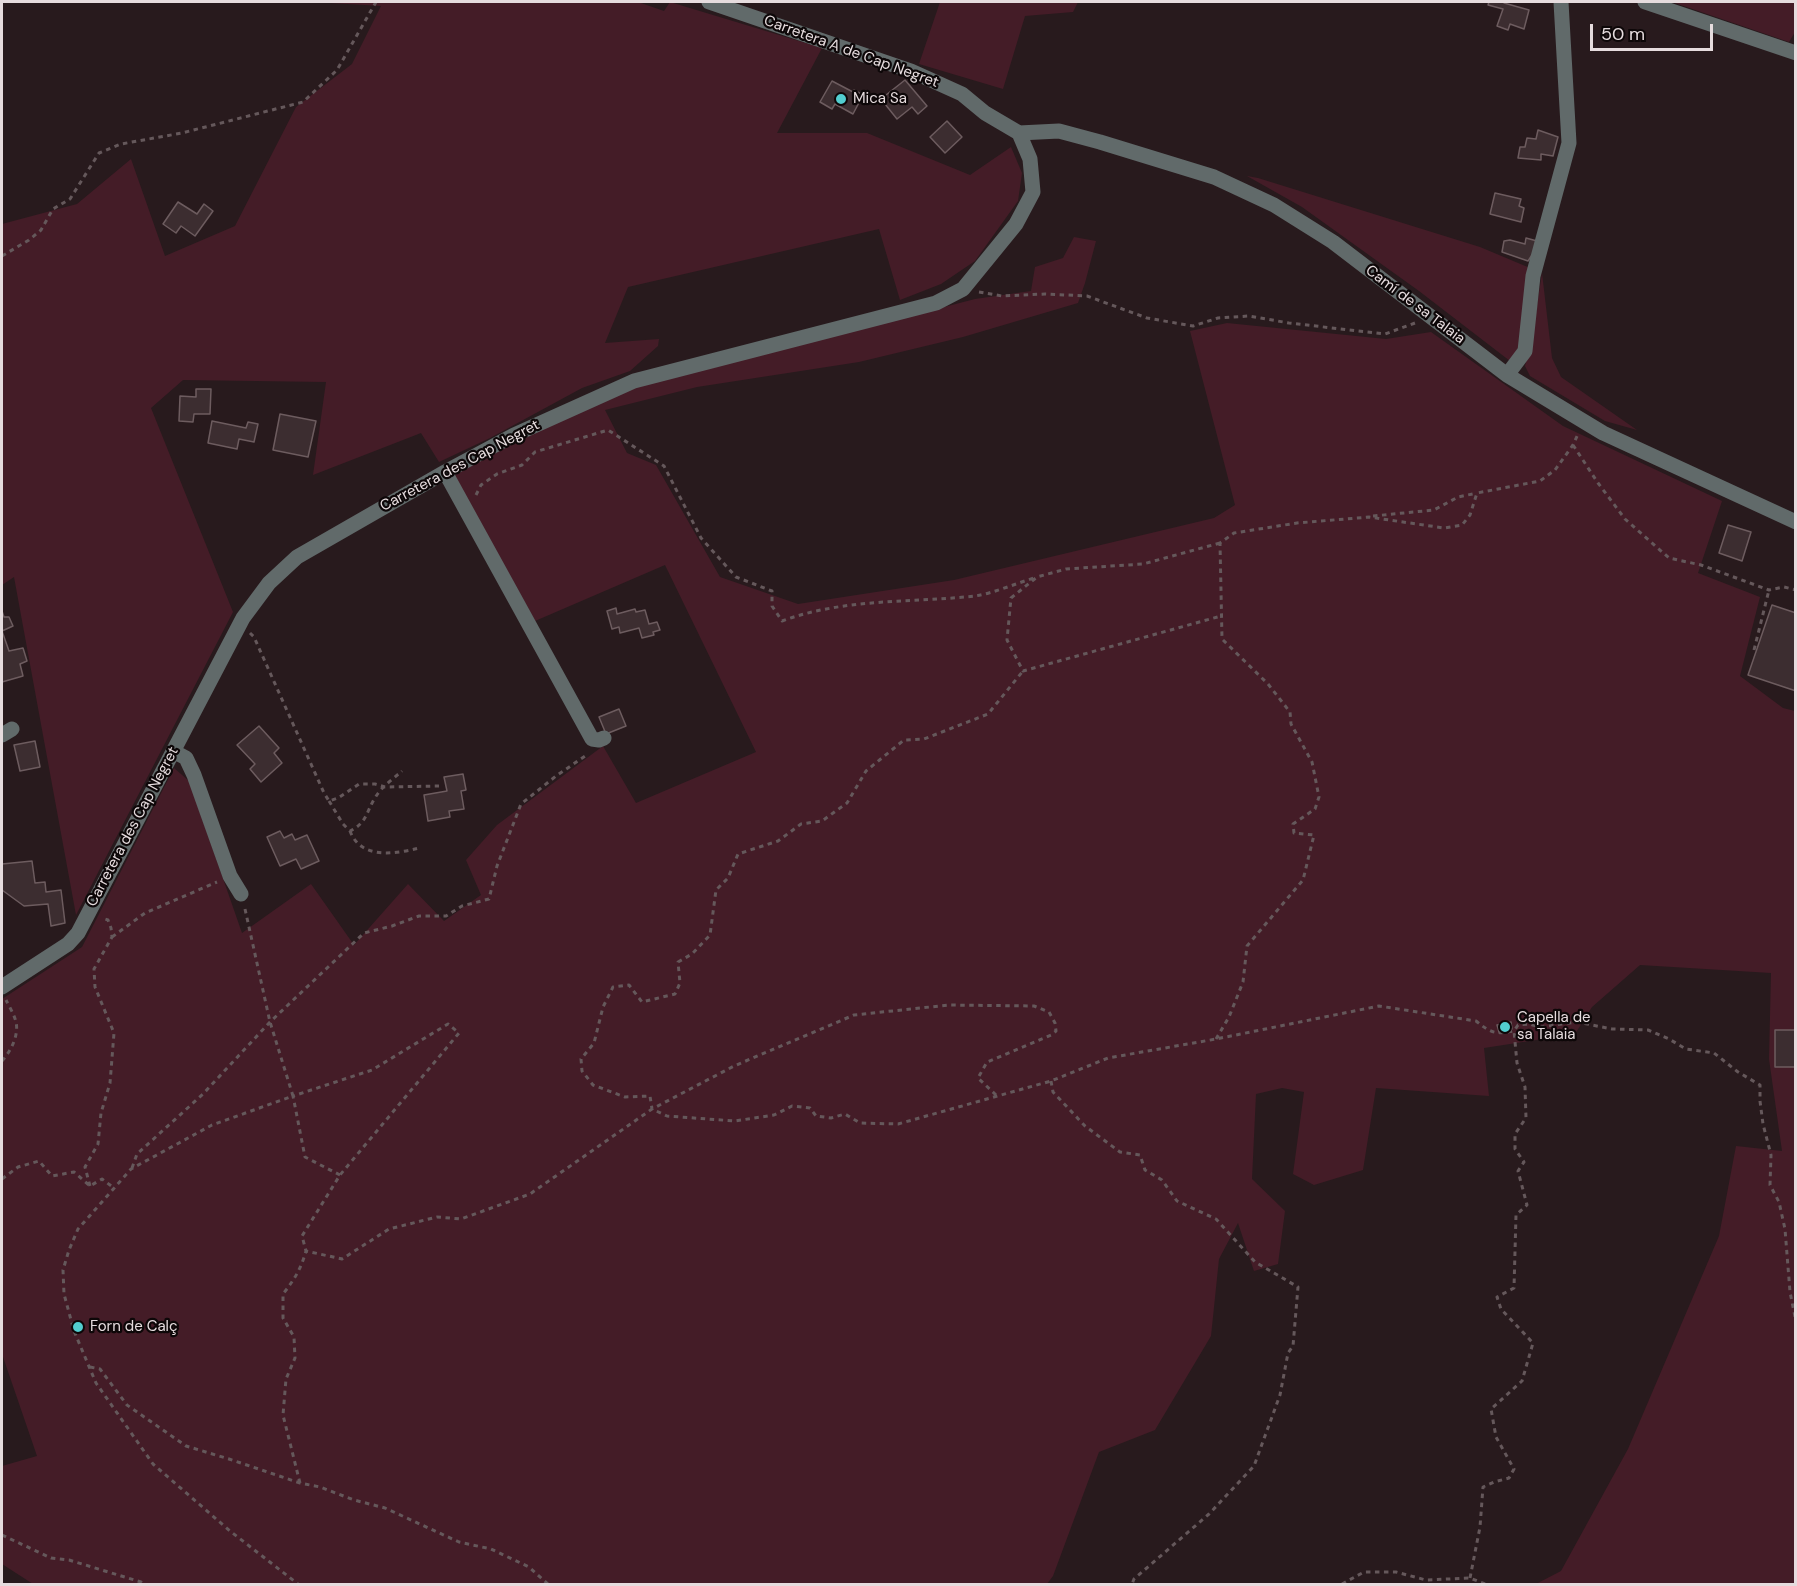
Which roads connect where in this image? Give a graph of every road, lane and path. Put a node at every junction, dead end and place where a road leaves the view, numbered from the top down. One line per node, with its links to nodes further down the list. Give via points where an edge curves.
1 (376, 2): 7 (path, via 337,70 303,102 121,144 99,153 70,199 53,209 41,230)
2 (709, 2): 6 (street, Carretera A de Cap Negret, via 911,71 962,94)
3 (1561, 2): 10 (street, via 1569,143 1533,276 1526,351)
4 (1645, 2): 5 (street)
5 (1796, 54)
6 (1019, 133): 8 (street, Carretera des Cap Negret, via 1030,159 1033,192 1016,224); 9 (street, Camí de sa Talaia, via 1059,131 1214,177 1274,205 1333,242)
7 (2, 256)
8 (963, 289): 9 (path, via 1002,296 1087,296 1147,318 1193,326 1218,318 1249,316 1385,334); 13 (street, Carretera des Cap Negret, via 936,303 634,381 514,435)
9 (1431, 317): 10 (street, Camí de sa Talaia)
10 (1507, 375): 11 (street, Camí de sa Talaia)
11 (1584, 422): 12 (path); 17 (street, Camí de sa Talaia)
12 (1572, 446): 14 (path, via 1555,470 1540,481); 20 (path, via 1625,519 1669,558 1701,565)
13 (445, 472): 15 (street); 23 (street, Carretera des Cap Negret, via 297,557 269,583)
14 (1477, 493): 16 (path, via 1458,497 1434,510); 16 (path, via 1462,525 1444,528)
15 (468, 513): 19 (path, via 481,485 522,465 534,452 608,430 664,466 701,538 736,577 772,591 772,606 782,621 801,614 879,602 977,596); 26 (street)
16 (1369, 517): 18 (path, via 1234,533)
17 (1796, 522)
18 (1220, 543): 19 (path, via 1143,564 1066,569); 22 (path)
19 (1037, 577): 25 (path, via 1011,598 1007,640)
20 (1768, 590): 21 (path); 24 (path)
21 (1796, 590)
22 (1221, 616): 25 (path); 41 (path, via 1222,639 1290,712 1291,724 1312,762 1319,797 1315,809 1293,824 1294,833 1314,835 1303,880 1247,946 1243,982)
23 (239, 624): 27 (street, Carretera des Cap Negret); 31 (path, via 254,637)
24 (1754, 650)
25 (1023, 671): 46 (path, via 988,714 924,739 904,740 866,771 847,803 822,821 801,824 778,841 738,854 728,878 716,890 710,935 678,962 680,983 675,994 642,1002 629,985 613,987 603,1007 594,1043 581,1059 582,1071 593,1085 625,1096 650,1096)
26 (598, 738): 39 (path, via 594,750 521,804 489,900 462,906 446,916 419,916 364,933)
27 (173, 751): 34 (street, via 186,758 194,775); 36 (street, Carretera des Cap Negret)
28 (402, 771): 30 (path)
29 (439, 786): 30 (path)
30 (385, 787): 31 (path, via 359,784); 32 (path, via 375,796 359,827)
31 (329, 801): 32 (path)
32 (350, 831): 33 (path, via 363,848 375,852 390,854)
33 (419, 848)
34 (230, 876): 35 (street); 37 (path, via 145,913)
35 (241, 894): 39 (path)
36 (89, 911): 37 (path, via 108,920); 38 (street, Carretera des Cap Negret, via 68,944)
37 (112, 937): 50 (path, via 94,969 95,987 114,1033 110,1083 101,1113 98,1144 85,1167)
38 (3, 993): 42 (path, via 16,1023 15,1040)
39 (270, 1022): 45 (path); 47 (path, via 203,1094 137,1154)
40 (1514, 1031): 41 (path, via 1496,1034 1476,1021 1379,1006); 53 (path, via 1518,1025 1539,1027 1577,1022 1612,1029 1648,1030 1686,1049 1714,1053 1760,1085 1763,1124 1771,1155 1770,1185 1783,1220); 57 (path, via 1517,1063 1525,1087 1526,1118 1515,1134 1515,1149 1524,1162 1518,1171 1527,1205 1516,1215 1514,1288 1497,1297 1501,1309 1533,1343 1522,1382 1491,1409 1496,1437 1514,1469 1509,1478 1483,1486)
41 (1216, 1039): 43 (path, via 1108,1058)
42 (2, 1061)
43 (1051, 1081): 44 (path); 61 (path, via 1053,1092 1085,1126 1120,1152 1140,1155 1145,1170 1162,1180 1177,1201 1216,1219 1255,1262 1298,1287 1293,1346 1254,1466 1209,1514)
44 (996, 1095): 46 (path, via 897,1124 860,1124 845,1114 831,1118 816,1116 810,1108 792,1106 774,1115 735,1121 667,1116); 46 (path, via 978,1078 987,1062 1056,1031 1048,1012 1034,1006 949,1005 854,1015 734,1066)
45 (293, 1096): 47 (path, via 212,1125); 48 (path, via 305,1157); 48 (path, via 372,1070 448,1024 459,1033)
46 (652, 1109): 52 (path, via 530,1194 461,1219 437,1217 389,1229 342,1259)
47 (131, 1169): 51 (path)
48 (340, 1175): 52 (path, via 302,1236)
49 (2, 1179): 50 (path, via 18,1167 39,1161 52,1176 74,1172)
50 (90, 1186): 51 (path, via 102,1179)
51 (114, 1188): 54 (path, via 78,1228 63,1270 64,1294 74,1331)
52 (306, 1251): 55 (path, via 301,1268 283,1294 284,1318 294,1337 295,1358 286,1379 283,1415)
53 (1796, 1322)
54 (90, 1367): 55 (path, via 100,1369 127,1405 186,1446); 59 (path, via 96,1383 153,1464)
55 (300, 1483): 60 (path, via 385,1508 459,1542 491,1549 529,1567)
56 (2, 1535): 58 (path, via 51,1558)
57 (1470, 1578): 62 (path, via 1426,1580 1396,1572 1364,1572); 63 (path)
58 (143, 1584)
59 (298, 1584)
60 (548, 1584)
61 (1132, 1584)
62 (1342, 1584)
63 (1485, 1584)

